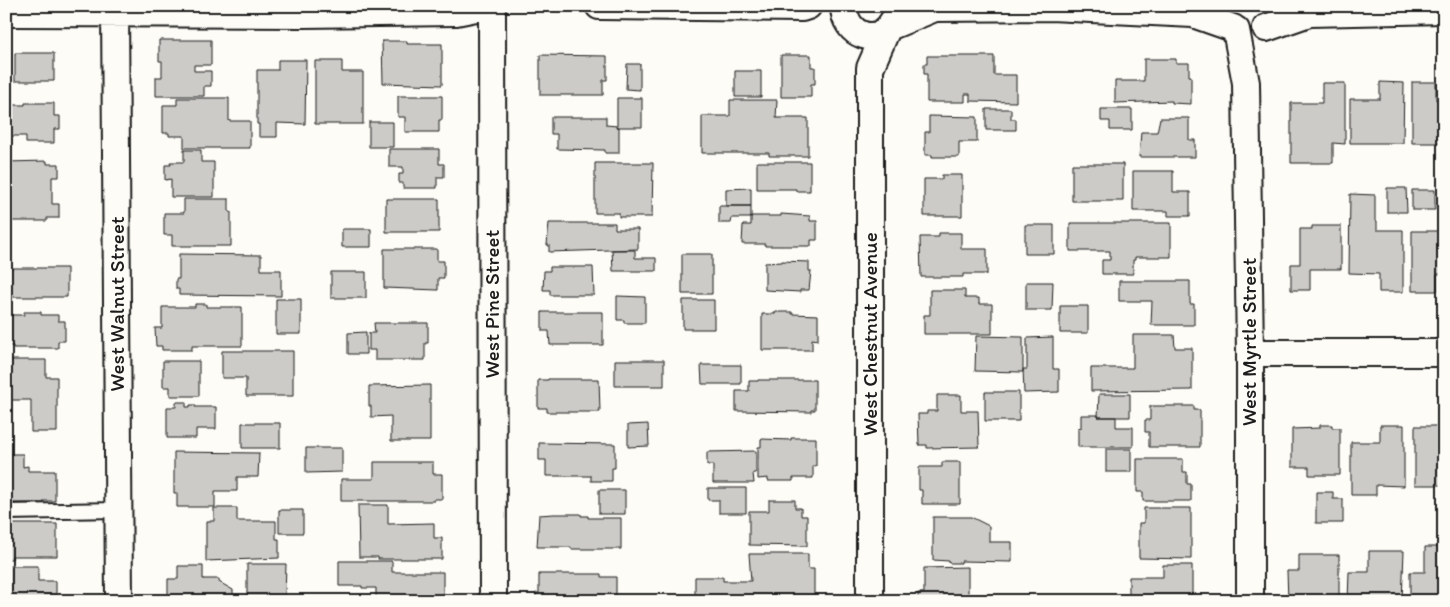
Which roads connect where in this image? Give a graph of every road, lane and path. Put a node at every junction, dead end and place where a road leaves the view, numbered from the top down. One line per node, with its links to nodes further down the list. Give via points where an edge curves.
1 (486, 6): 7 (street, via 456,12)
2 (492, 6): 23 (street, West Pine Street)
3 (599, 6): 4 (street)
4 (805, 7): 12 (street)
5 (932, 7): 8 (street); 13 (street)
6 (115, 10): 7 (street); 11 (street); 20 (street, West Walnut Street)
7 (303, 10)
8 (1202, 10): 14 (street)
9 (1300, 10): 10 (street); 15 (street)
10 (1444, 10)
11 (6, 13)
12 (849, 21): 13 (street, via 858,34 866,36 881,34); 16 (street, West Chestnut Avenue)
13 (890, 21): 16 (street, West Chestnut Avenue)
14 (1232, 22): 15 (street, via 1246,35 1253,35); 17 (street, West Myrtle Street)
15 (1267, 22): 17 (street, West Myrtle Street)
16 (870, 68): 24 (street, West Chestnut Avenue)
17 (1246, 83): 18 (street, West Myrtle Street)
18 (1250, 353): 19 (street); 25 (street, West Myrtle Street)
19 (1444, 353)
20 (118, 510): 21 (lane); 22 (street, West Walnut Street)
21 (6, 512)
22 (119, 601)
23 (493, 601)
24 (870, 601)
25 (1250, 601)

